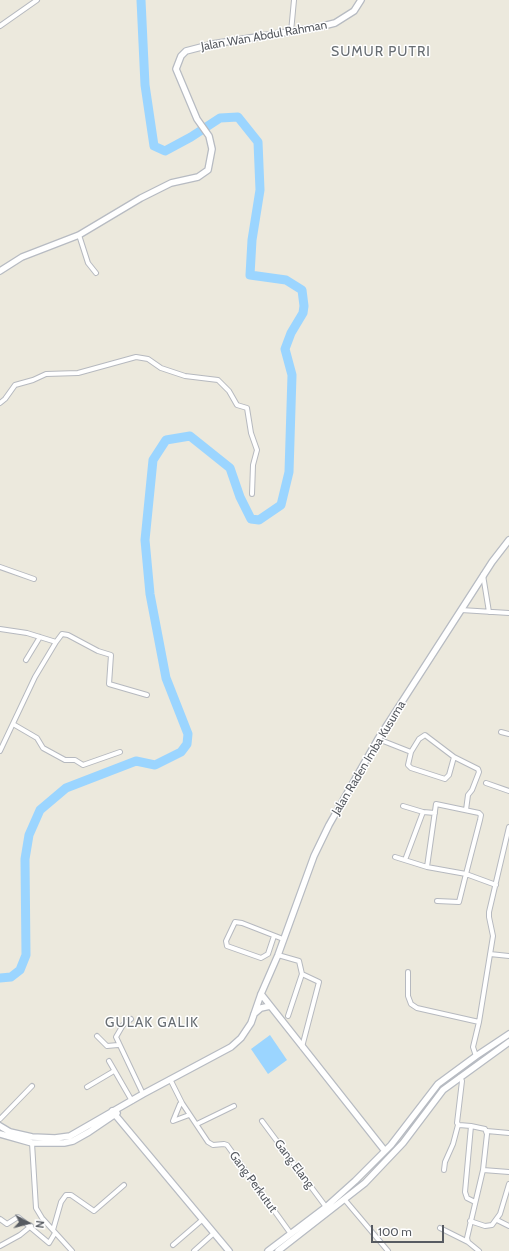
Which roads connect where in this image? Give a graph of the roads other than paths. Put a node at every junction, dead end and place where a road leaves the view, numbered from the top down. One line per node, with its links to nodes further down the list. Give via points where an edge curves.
1 (37, 0): 4 (street)
2 (294, 0): 5 (street)
3 (361, 0): 5 (street, Jalan Wan Abdul Rahman, via 354,10 335,23)
4 (0, 26)
5 (291, 32): 6 (street, Jalan Wan Abdul Rahman, via 212,44 181,56 176,69 197,119 209,136 212,149 208,170 203,175 171,183 141,198)
6 (79, 235): 7 (street, Jalan Wan Abdul Rahman, via 22,257); 8 (street, via 88,263)
7 (0, 271)
8 (96, 273)
9 (0, 403): 10 (street, via 6,399 15,385 46,374 78,372 136,357 148,359 161,368 185,376 218,380 229,391 237,405 247,408 257,450 253,466)
10 (252, 494)
11 (509, 540): 13 (street, Jalan Raden Imba Kusuma)
12 (0, 568): 14 (street)
13 (483, 575): 15 (street, Jalan Raden Imba Kusuma); 16 (street)
14 (34, 579)
15 (461, 610): 16 (street); 26 (street, Jalan Raden Imba Kusuma)
16 (489, 612): 17 (street)
17 (509, 613)
18 (0, 629): 19 (street)
19 (40, 637): 20 (street); 21 (street)
20 (56, 642): 22 (street, via 62,634 68,635 98,651 110,654 112,656 109,684); 23 (street, via 35,677)
21 (26, 660)
22 (147, 695)
23 (13, 724): 27 (street); 28 (street, via 38,738 43,748 65,760 75,760 83,765)
24 (501, 732): 25 (street)
25 (509, 734)
26 (378, 739): 29 (street); 45 (street, Jalan Raden Imba Kusuma, via 329,824)
27 (0, 751)
28 (120, 752)
29 (411, 752): 30 (street, via 419,739 425,735); 30 (street, via 408,765 411,768 445,779 449,775)
30 (454, 757): 34 (street, via 474,766 479,772 468,795)
31 (486, 783): 32 (street)
32 (509, 791)
33 (403, 806): 35 (street)
34 (466, 810): 36 (street, via 438,804); 41 (street, via 481,815)
35 (423, 812): 36 (street); 39 (street)
36 (435, 813): 40 (street)
37 (509, 827): 42 (street)
38 (395, 857): 39 (street)
39 (405, 860): 40 (street)
40 (427, 867): 41 (street)
41 (466, 874): 42 (street); 43 (street, via 459,902)
42 (496, 885): 46 (street, via 489,917 493,936)
43 (436, 901)
44 (274, 936): 44 (street, via 235,922 226,941 227,946 261,958 268,954); 45 (street)
45 (282, 939): 47 (street, Jalan Raden Imba Kusuma)
46 (490, 954): 48 (street); 56 (street)
47 (278, 955): 50 (street, via 299,961); 51 (street, Jalan Raden Imba Kusuma)
48 (509, 956)
49 (408, 972): 56 (street, via 408,996 411,1004 417,1008)
50 (302, 974): 54 (street); 61 (street, via 317,980 319,985)
51 (261, 994): 52 (street); 53 (street, Jalan Raden Imba Kusuma)
52 (270, 1006): 53 (street, via 261,1008); 61 (street)
53 (254, 1015): 68 (street, Jalan Raden Imba Kusuma, via 246,1032 231,1047)
54 (288, 1016)
55 (131, 1019): 60 (street, via 119,1031 116,1037)
56 (479, 1022): 64 (street, via 474,1047)
57 (509, 1034): 62 (street)
58 (97, 1036): 60 (street, via 107,1046)
59 (509, 1042): 63 (street)
60 (118, 1045): 71 (street)
61 (302, 1047): 90 (street)
62 (487, 1048): 63 (street); 64 (street)
63 (491, 1054): 67 (street)
64 (476, 1056): 86 (street, via 438,1084)
65 (109, 1061): 66 (street)
66 (114, 1071): 70 (street); 72 (street)
67 (460, 1077): 80 (street, via 462,1081); 87 (street, via 444,1090)
68 (170, 1079): 71 (street, Jalan Raden Imba Kusuma); 73 (street, Gang Perkutut)
69 (32, 1086): 77 (street)
70 (87, 1087)
71 (143, 1094): 72 (street, Jalan Raden Imba Kusuma)
72 (132, 1101): 75 (street, Jalan Raden Imba Kusuma)
73 (182, 1103): 76 (street, Gang Perkutut); 76 (street, via 173,1121)
74 (234, 1106): 79 (street)
75 (114, 1113): 88 (street, Jalan Raden Imba Kusuma); 102 (street)
76 (189, 1115): 79 (street, Gang Perkutut)
77 (0, 1119)
78 (262, 1121): 100 (street, Gang Elang)
79 (197, 1124): 111 (street, Gang Perkutut, via 210,1144 227,1145)
80 (458, 1125): 82 (street); 91 (street)
81 (0, 1126): 88 (street, via 10,1132)
82 (471, 1126): 83 (street); 99 (street, via 466,1192 467,1198)
83 (487, 1131): 84 (street); 92 (street)
84 (509, 1133)
85 (0, 1134): 89 (street)
86 (400, 1134): 87 (street); 90 (street)
87 (406, 1139): 97 (street, via 365,1183)
88 (60, 1141): 89 (street)
89 (32, 1143): 109 (street, via 36,1208)
90 (385, 1151): 96 (street)
91 (444, 1170)
92 (483, 1170): 93 (street); 99 (street)
93 (509, 1172)
94 (509, 1184): 103 (street)
95 (124, 1185): 109 (street, via 94,1211 71,1195 66,1195 61,1202)
96 (347, 1189): 97 (street); 100 (street)
97 (351, 1194): 98 (street)
98 (345, 1200): 108 (street); 120 (street)
99 (475, 1202): 104 (street)
100 (326, 1207): 108 (street)
101 (0, 1219): 105 (street, via 7,1224 18,1216)
102 (202, 1220): 110 (street); 113 (street)
103 (497, 1220): 104 (street, via 488,1226); 106 (street)
104 (470, 1221): 112 (street)
105 (31, 1226): 109 (street, via 49,1243); 114 (street)
106 (509, 1226)
107 (440, 1228): 112 (street)
108 (299, 1231): 111 (street); 119 (street)
109 (54, 1232): 115 (street)
110 (214, 1233): 116 (street); 117 (street)
111 (291, 1234): 118 (street)
112 (468, 1242): 121 (street)
113 (173, 1245)
114 (0, 1246)
115 (72, 1251)
116 (194, 1251)
117 (229, 1251)
118 (268, 1251)
119 (278, 1251)
120 (388, 1251)
121 (479, 1251)

